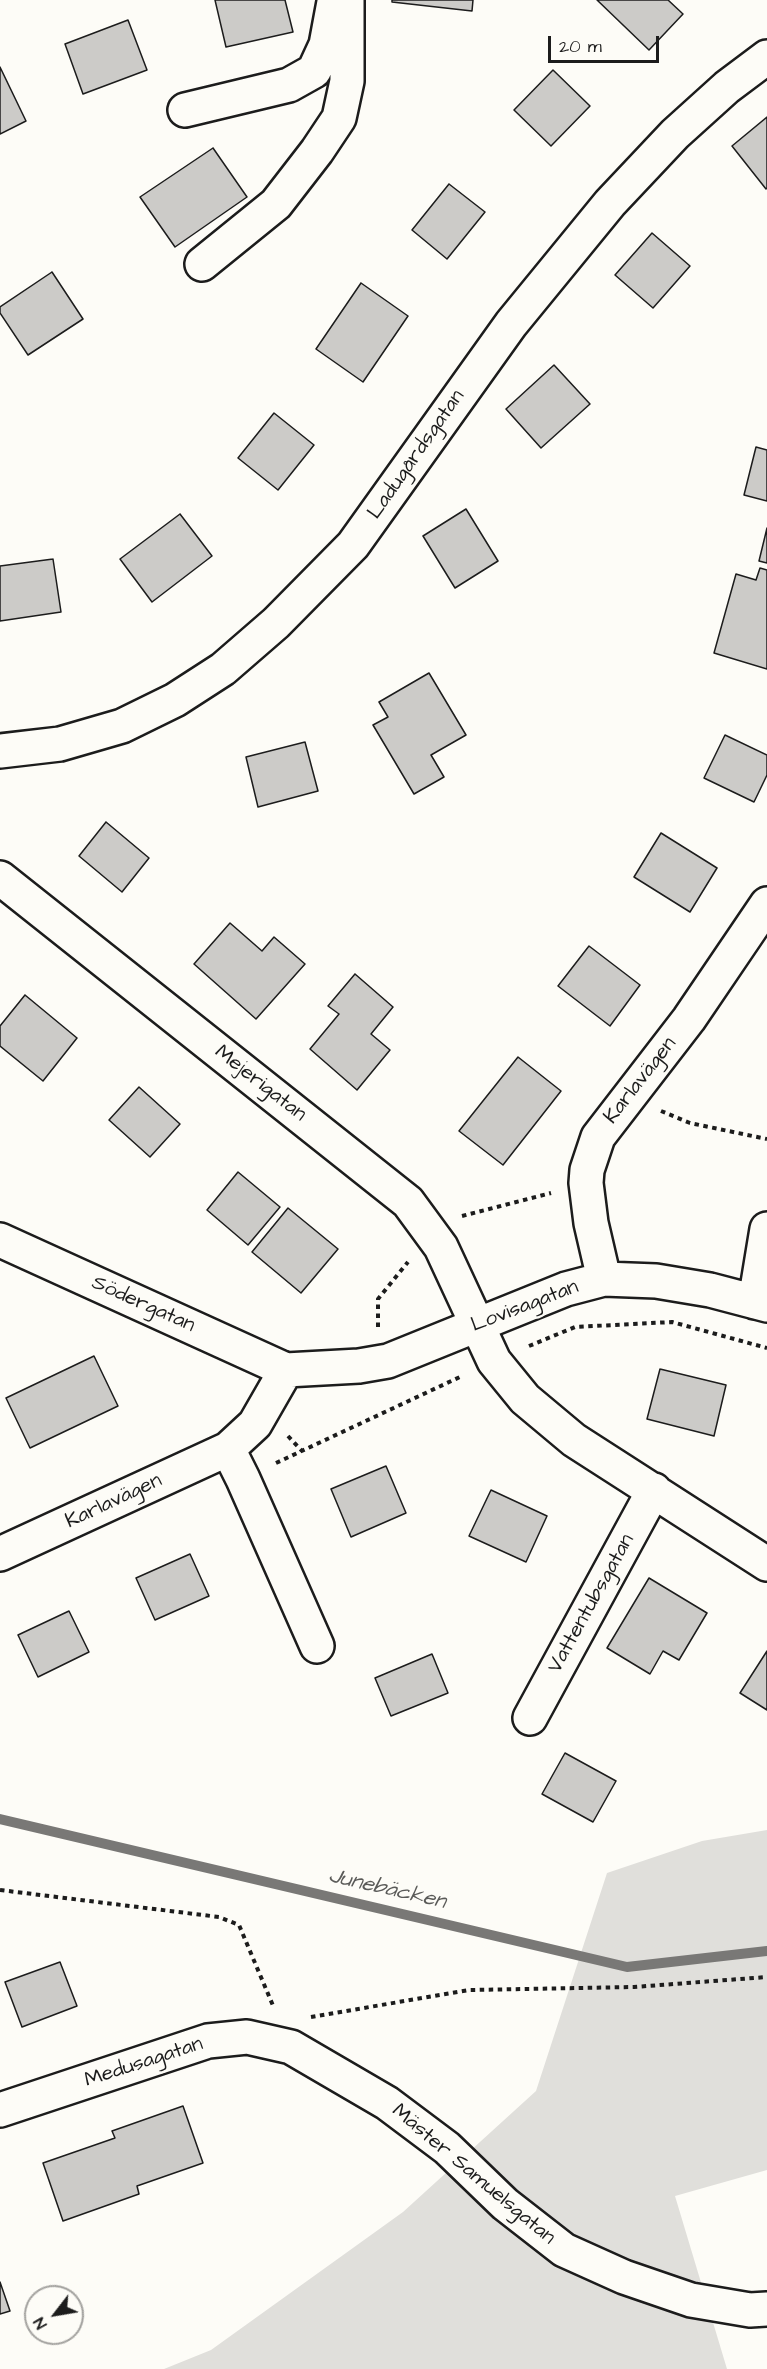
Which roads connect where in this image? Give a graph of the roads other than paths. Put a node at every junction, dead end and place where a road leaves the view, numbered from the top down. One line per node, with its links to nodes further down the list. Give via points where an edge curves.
1 (335, 0): 4 (street, via 326,45 314,71 289,85)
2 (347, 0): 5 (street, via 347,81 339,118 276,204)
3 (767, 57): 6 (street, Ladugårdsgatan, via 675,134 610,203 511,324 353,545 276,623 223,669 176,700 122,726 60,744)
4 (185, 110)
5 (202, 264)
6 (0, 751)
7 (0, 878): 13 (street, Mejerigatan, via 408,1202 441,1246)
8 (767, 904): 11 (street, Karlavägen, via 689,1019 598,1137 587,1170 587,1200)
9 (767, 1229): 12 (street)
10 (0, 1240): 14 (street, Södergatan)
11 (604, 1279): 12 (street, Lovisagatan, via 656,1281); 13 (street, Lovisagatan, via 566,1288)
12 (761, 1303)
13 (476, 1325): 14 (street, Lovisagatan, via 388,1361); 16 (street, via 494,1361 525,1399 574,1440)
14 (286, 1370): 15 (street, Karlavägen, via 255,1424)
15 (228, 1449): 17 (street, Karlavägen); 19 (street)
16 (654, 1490): 18 (street); 20 (street, Vattentubsgatan)
17 (0, 1554)
18 (767, 1564)
19 (317, 1646)
20 (530, 1718)
21 (291, 2047): 22 (street, Medusagatan, via 247,2037 208,2041); 23 (street, Mäster Samuelsgatan, via 387,2103 447,2148 505,2204 564,2250 624,2277 691,2300)
22 (0, 2110)
23 (767, 2309)

